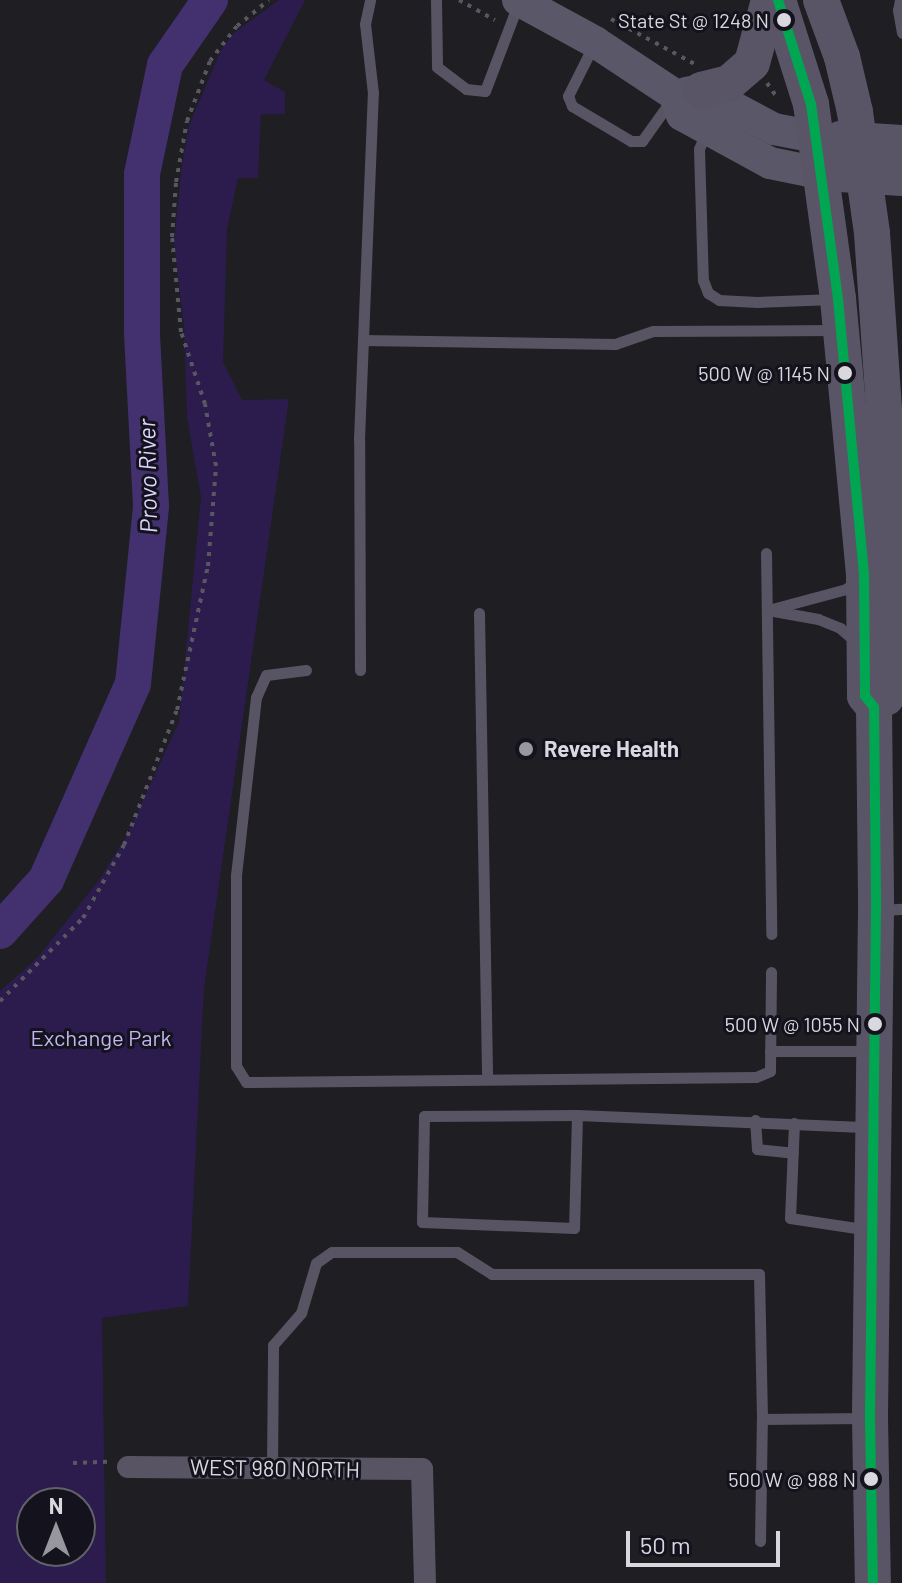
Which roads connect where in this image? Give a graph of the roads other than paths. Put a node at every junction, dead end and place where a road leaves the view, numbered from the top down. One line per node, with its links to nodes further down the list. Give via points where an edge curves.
1 (370, 0): 18 (lane, via 365,24 373,120)
2 (436, 0): 3 (lane, via 437,67 466,89 485,91)
3 (519, 0): 8 (main road)
4 (769, 0): 10 (main road, via 752,63 729,83)
5 (778, 0): 12 (main road, via 808,92)
6 (821, 0): 14 (main road, via 842,57)
7 (900, 0): 9 (lane)
8 (598, 28): 10 (main road); 10 (lane, via 568,96 572,106 631,141 642,141)
9 (902, 33)
10 (692, 84): 11 (main road, via 682,115); 12 (main road, via 774,129)
11 (708, 129): 15 (main road, via 770,163); 17 (lane, via 699,149 703,280 708,293 719,300)
12 (815, 137): 14 (main road); 15 (main road)
13 (902, 143): 14 (main road)
14 (863, 159): 15 (main road); 16 (main road); 23 (main road, via 893,531)
15 (819, 173): 17 (main road)
16 (902, 178)
17 (840, 315): 18 (lane, via 653,331 615,344); 20 (main road)
18 (363, 340): 25 (lane)
19 (766, 553): 21 (lane)
20 (864, 575): 21 (lane, via 846,589); 23 (main road)
21 (768, 610): 23 (lane, via 818,619); 27 (lane)
22 (479, 613): 31 (lane)
23 (885, 649): 26 (main road, via 888,697 874,707)
24 (306, 670): 31 (lane, via 266,675 256,697 236,875 236,1066 246,1082)
25 (360, 670)
26 (889, 910): 30 (main road)
27 (771, 934)
28 (771, 972): 29 (lane)
29 (770, 1051): 30 (lane); 31 (lane, via 770,1071 756,1077)
30 (874, 1051): 35 (main road)
31 (487, 1079)
32 (577, 1115): 32 (lane, via 424,1116 422,1222 574,1228); 33 (lane)
33 (755, 1120): 34 (lane); 36 (lane, via 757,1149)
34 (794, 1123): 35 (lane); 36 (lane)
35 (873, 1128): 37 (main road)
36 (793, 1153): 37 (lane, via 790,1218)
37 (872, 1230): 38 (main road)
38 (870, 1418): 39 (lane); 44 (main road)
39 (762, 1419): 41 (lane, via 759,1274 492,1274 457,1252 332,1252 316,1263 301,1313 273,1345); 42 (lane)
40 (128, 1467): 41 (street, WEST 980 NORTH)
41 (272, 1468): 43 (street, WEST 980 NORTH, via 422,1469)
42 (760, 1541)
43 (425, 1583)
44 (873, 1583)

